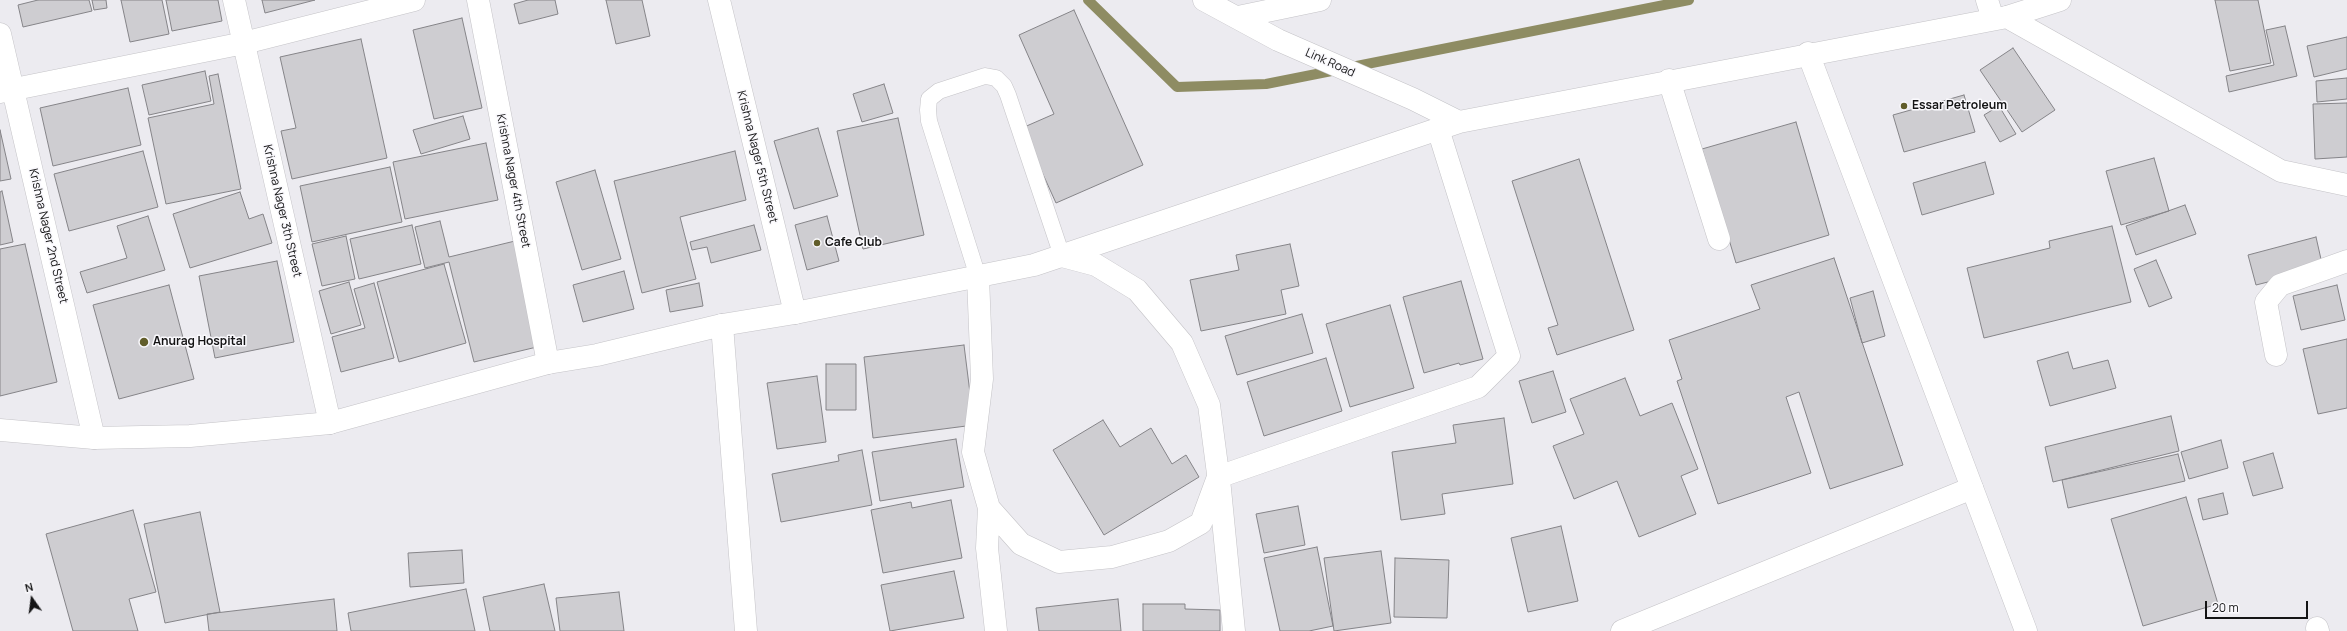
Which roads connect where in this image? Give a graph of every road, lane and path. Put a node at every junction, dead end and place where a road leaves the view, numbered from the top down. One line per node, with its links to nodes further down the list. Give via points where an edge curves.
1 (234, 0): 11 (street, Krishna Nager 3th Street)
2 (414, 0): 11 (street)
3 (478, 0): 25 (street, Krishna Nager 4th Street)
4 (719, 0): 22 (street, Krishna Nager 5th Street)
5 (1204, 0): 9 (street, Link Road)
6 (1320, 0): 9 (street)
7 (2060, 0): 8 (street)
8 (1996, 12): 12 (street); 17 (street, via 2281,171)
9 (1238, 17): 15 (street, Link Road, via 1278,40)
10 (0, 34): 14 (street, Krishna Nager 2nd Street)
11 (244, 43): 14 (street); 26 (street, Krishna Nager 3th Street)
12 (1808, 53): 13 (street); 30 (street)
13 (1669, 80): 15 (street); 18 (street)
14 (7, 90): 28 (street, Krishna Nager 2nd Street)
15 (1459, 122): 16 (street)
16 (1438, 129): 19 (street); 29 (street, via 1509,356 1478,387)
17 (2347, 185)
18 (1720, 239)
19 (1062, 256): 21 (street); 21 (lane, via 1008,95 996,78 985,76 940,91 929,99 928,110 929,121); 29 (street, via 1096,265 1137,290 1182,343 1209,405)
20 (2347, 262): 24 (street, via 2280,285 2266,302)
21 (978, 277): 22 (street); 31 (street, via 982,379 973,452)
22 (796, 313): 23 (street)
23 (722, 325): 25 (street, via 597,355); 32 (street)
24 (2276, 355)
25 (548, 363): 26 (street)
26 (330, 423): 28 (street, via 190,436)
27 (0, 430): 28 (street)
28 (94, 438)
29 (1218, 477): 31 (street, via 1201,523 1169,541 1112,557 1059,562 1021,544); 34 (street)
30 (1972, 488): 35 (street); 36 (street)
31 (989, 508): 33 (street, via 988,548)
32 (746, 631)
33 (996, 631)
34 (1234, 631)
35 (1622, 631)
36 (2026, 631)

